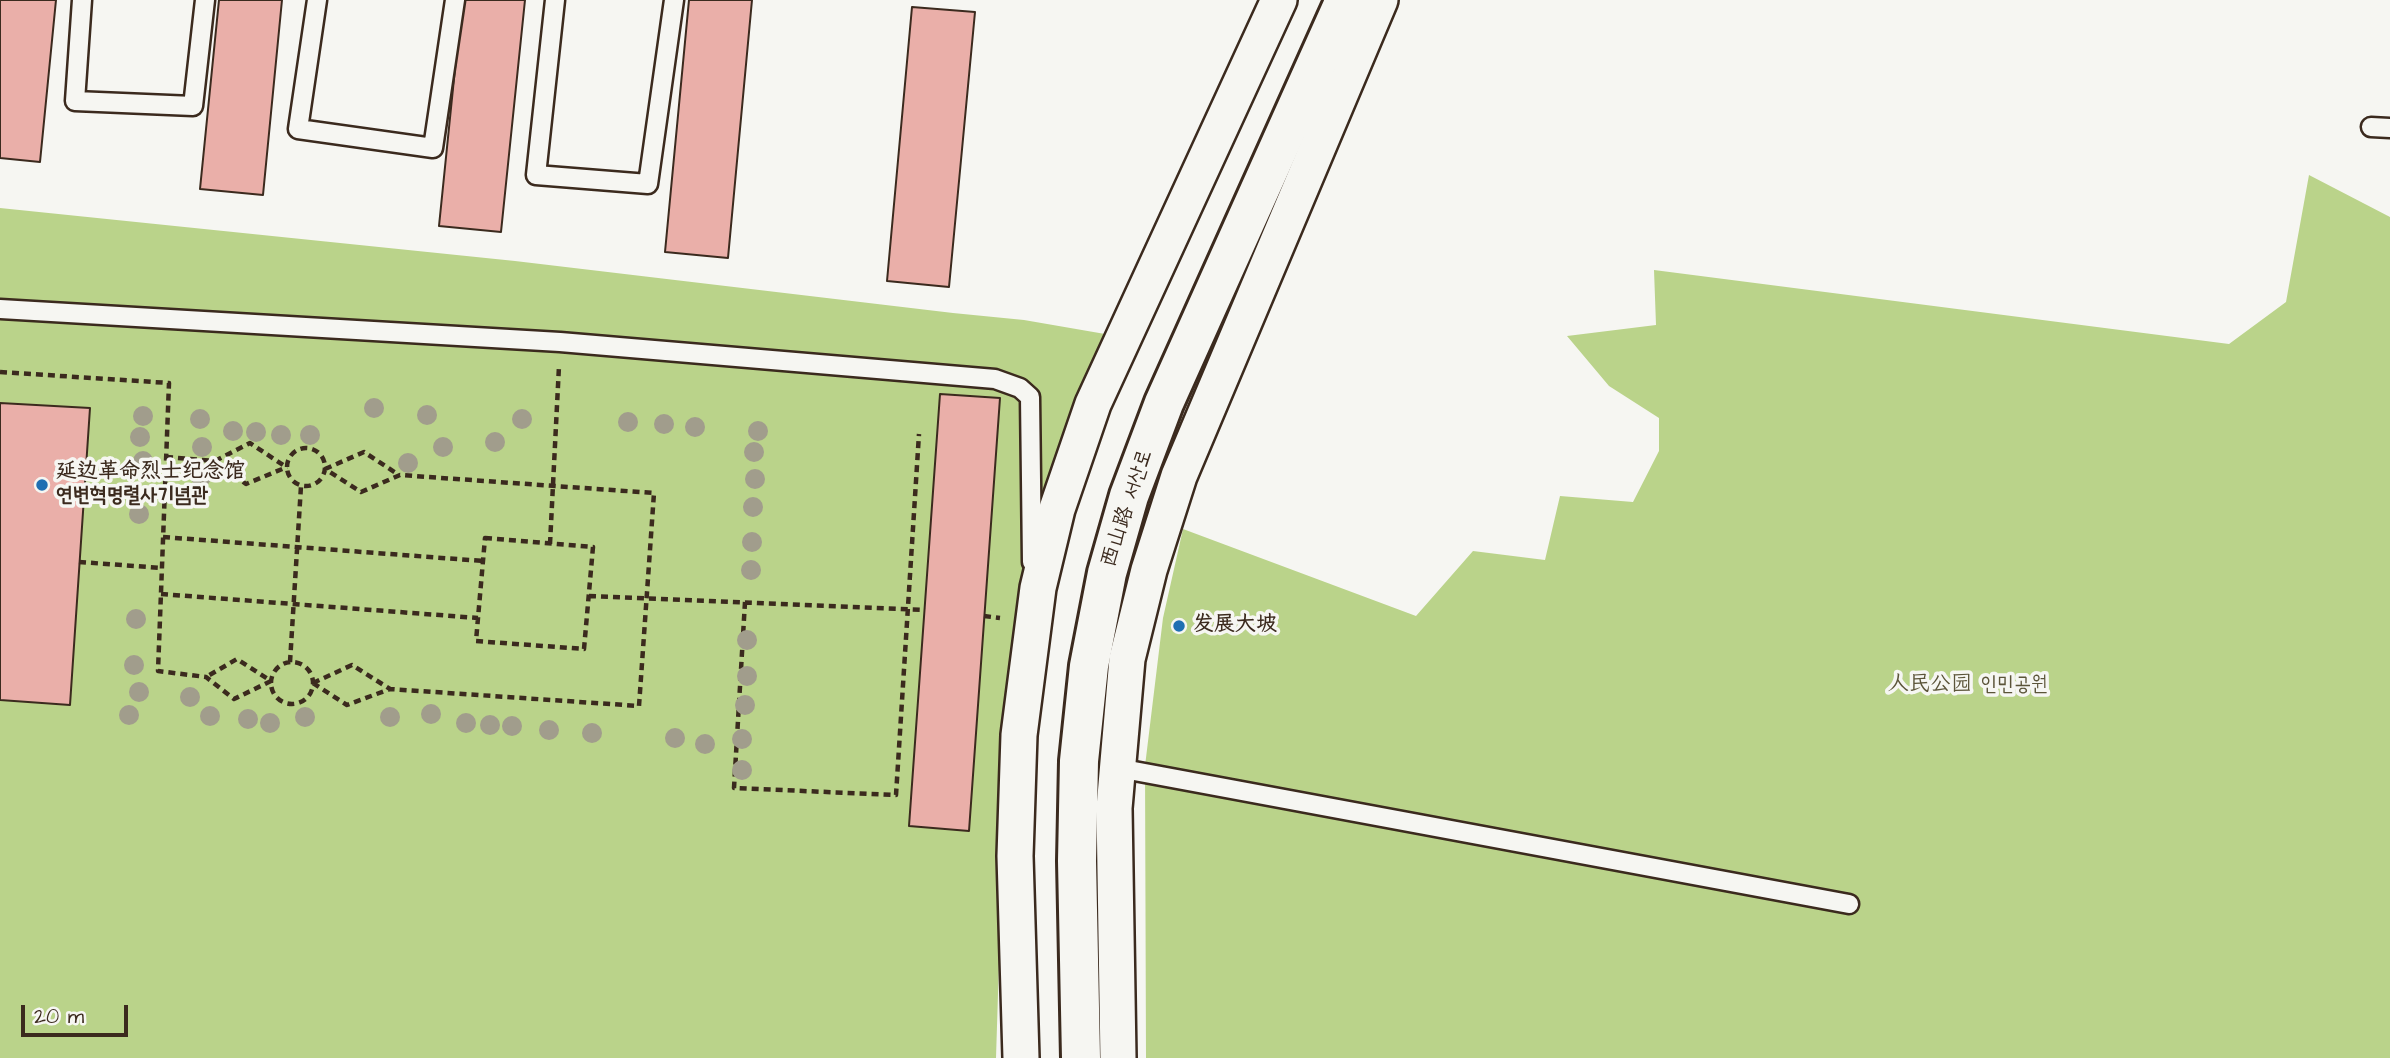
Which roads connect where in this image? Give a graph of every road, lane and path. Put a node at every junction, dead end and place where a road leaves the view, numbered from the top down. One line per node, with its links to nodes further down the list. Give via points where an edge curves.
1 (82, 0): 2 (lane, via 75,101 193,106)
2 (205, 0)
3 (317, 0): 4 (lane, via 298,129 433,148)
4 (455, 0)
5 (555, 0): 6 (lane, via 536,175 648,184)
6 (674, 0)
7 (1279, 0): 37 (street, via 1093,404 1057,509)
8 (1345, 0): 46 (street, 西山路 서산로, via 1164,403 1129,496 1107,573 1089,666 1079,761)
9 (1380, 0): 43 (street, via 1179,477 1149,570 1128,659)
10 (2371, 127): 11 (lane)
11 (2390, 128)
12 (0, 309): 13 (lane)
13 (560, 342): 22 (path); 37 (lane, via 995,379 1020,388 1030,397)
14 (0, 372): 16 (path, via 169,383)
15 (919, 434): 34 (path)
16 (166, 457): 17 (path); 23 (path)
17 (215, 461): 18 (path, via 246,484); 18 (path, via 250,443)
18 (286, 467): 19 (path, via 290,456 306,447 318,452); 21 (path, via 291,480)
19 (325, 469): 20 (path, via 364,452); 20 (path, via 361,492); 21 (path, via 314,484)
20 (400, 475): 22 (path)
21 (302, 486): 25 (path)
22 (553, 486): 24 (path); 31 (path, via 654,493)
23 (163, 537): 25 (path); 28 (path)
24 (550, 544): 26 (path, via 485,538); 30 (path, via 593,547)
25 (298, 548): 26 (path); 33 (path)
26 (483, 561): 36 (path)
27 (79, 562): 28 (path)
28 (162, 568): 29 (path)
29 (161, 594): 33 (path); 39 (path, via 158,671)
30 (589, 596): 31 (path); 36 (path, via 584,649 475,641)
31 (646, 598): 32 (path); 42 (path, via 639,706)
32 (745, 602): 34 (path); 34 (path, via 734,788 896,795)
33 (294, 604): 36 (path); 38 (path)
34 (908, 608): 35 (path)
35 (925, 610)
36 (478, 618)
37 (1032, 622): 45 (street, via 1019,735 1015,856)
38 (290, 662): 40 (path, via 277,668); 41 (path, via 309,670)
39 (206, 677): 40 (path, via 237,659); 40 (path, via 234,699)
40 (271, 681): 41 (path, via 278,698 291,703 308,696)
41 (313, 684): 42 (path, via 347,705); 42 (path, via 352,665)
42 (390, 689)
43 (1118, 768): 44 (lane); 47 (street, via 1113,841)
44 (1849, 904)
45 (1021, 1058)
46 (1081, 1058)
47 (1118, 1058)

